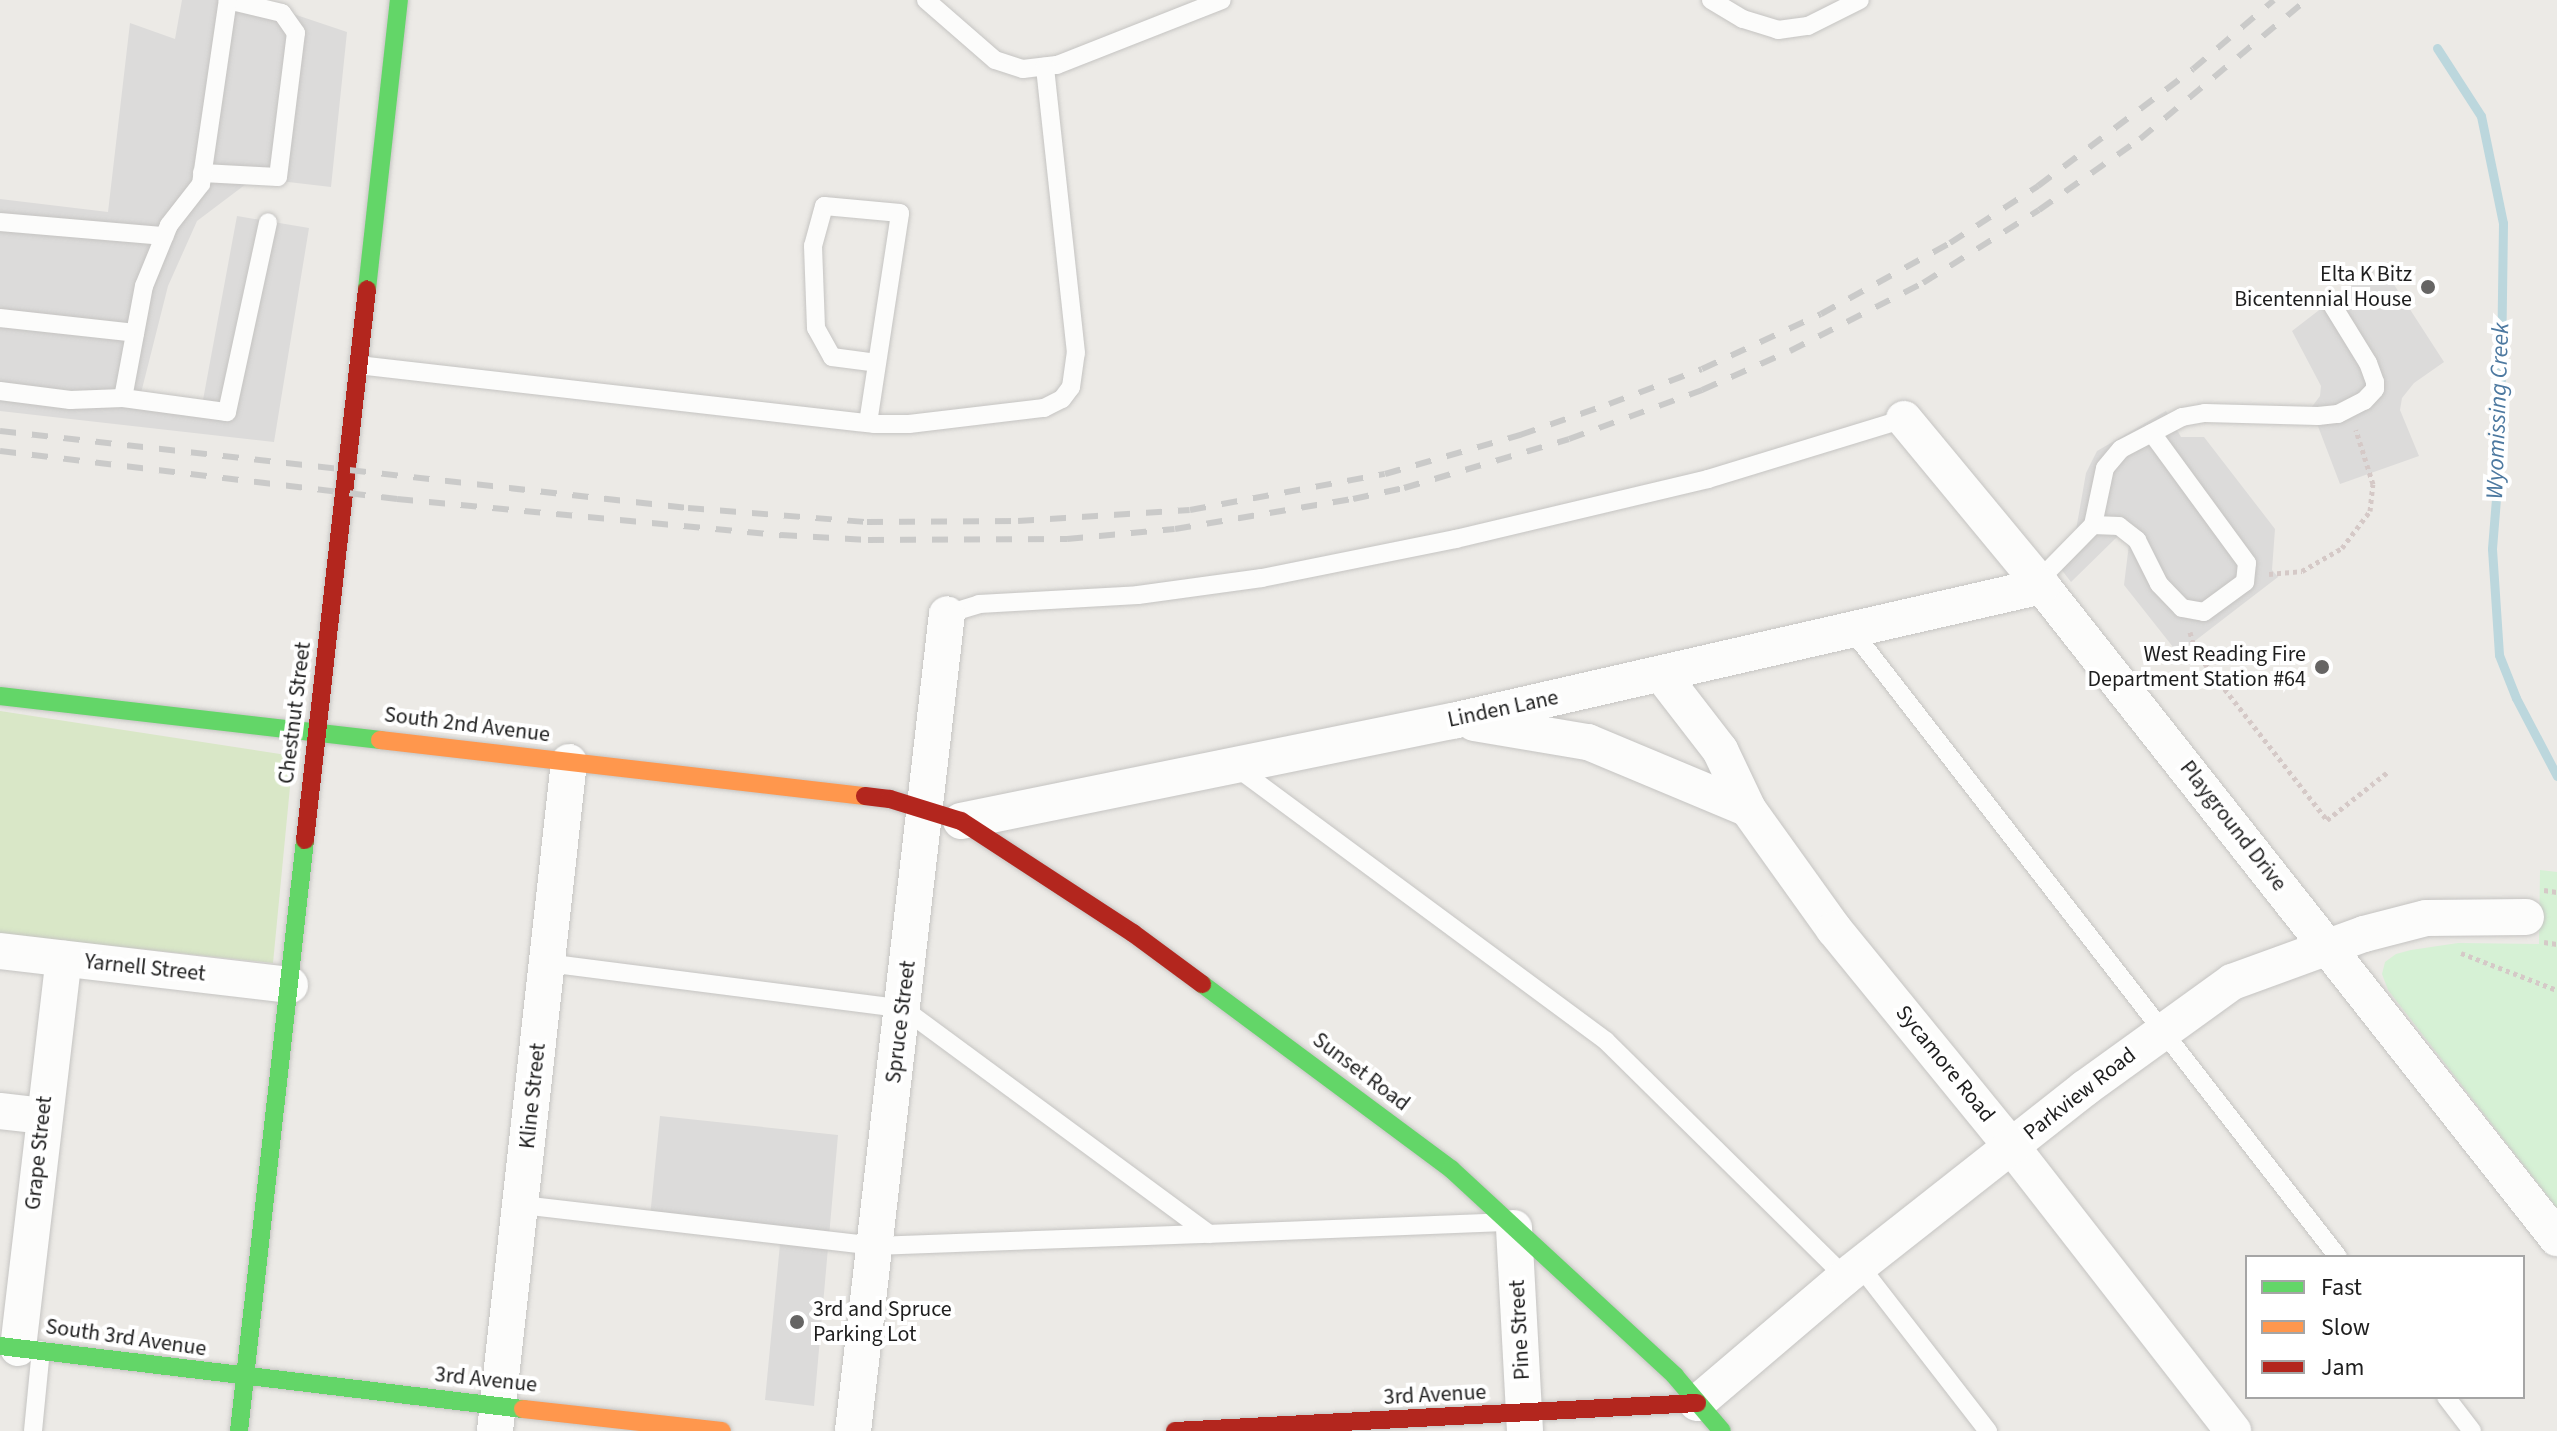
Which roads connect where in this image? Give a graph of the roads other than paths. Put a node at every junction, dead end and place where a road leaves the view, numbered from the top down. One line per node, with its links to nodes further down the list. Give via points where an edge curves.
1 (228, 0): 8 (lane); 8 (lane, via 282,13 296,33 278,177)
2 (399, 0): 16 (street, Chestnut Street)
3 (926, 0): 7 (lane, via 995,60 1023,69)
4 (1222, 0): 7 (lane)
5 (1711, 0): 6 (lane, via 1743,19 1778,30 1808,26)
6 (1860, 0)
7 (1045, 67): 20 (lane, via 1076,353 1071,387 1044,408 909,424)
8 (202, 173): 11 (lane, via 201,184)
9 (0, 222): 11 (lane)
10 (268, 222): 18 (lane, via 227,412)
11 (164, 236): 14 (lane, via 144,286)
12 (2333, 306): 21 (lane, via 2375,382 2372,393 2350,410 2308,417 2205,413 2182,417)
13 (0, 318): 14 (lane)
14 (135, 333): 18 (lane)
15 (877, 363): 15 (lane, via 900,213 824,206 813,246 816,328 832,357); 20 (lane)
16 (358, 365): 20 (lane); 29 (street, Chestnut Street)
17 (0, 391): 18 (lane, via 70,400)
18 (123, 398)
19 (1904, 419): 23 (street, Playground Drive); 24 (lane, via 1708,479 1456,539 1262,578 1138,595 979,604)
20 (868, 423)
21 (2152, 433): 22 (lane, via 2121,449 2105,468); 22 (lane, via 2247,563 2245,582 2204,612 2182,608 2159,584 2137,540 2119,526)
22 (2093, 525): 23 (lane)
23 (2040, 583): 25 (street, Linden Lane); 36 (street, Playground Drive)
24 (947, 614): 32 (street, Spruce Street)
25 (1850, 628): 26 (street, Linden Lane); 42 (lane)
26 (1662, 675): 28 (street, Linden Lane); 33 (street, Sycamore Road, via 1720,750)
27 (0, 696): 29 (street, South 2nd Avenue)
28 (1457, 720): 31 (street, Linden Lane); 33 (street, via 1588,742)
29 (317, 732): 30 (street, South 2nd Avenue); 40 (street, Chestnut Street)
30 (569, 762): 32 (street, South 2nd Avenue, via 890,799); 39 (street, Kline Street)
31 (1234, 765): 34 (street, Linden Lane); 52 (lane, via 1606,1041)
32 (927, 809): 34 (street, Sunset Road); 41 (street, Spruce Street)
33 (1748, 809): 45 (street, Sycamore Road, via 1834,929)
34 (961, 821): 47 (street, Sunset Road, via 1133,933 1451,1169)
35 (2526, 917): 36 (street, Parkview Road, via 2426,918)
36 (2329, 947): 42 (street, Parkview Road, via 2232,982); 49 (street, Playground Drive)
37 (0, 951): 38 (street, Yarnell Street)
38 (64, 959): 40 (street, Yarnell Street); 44 (street, Grape Street)
39 (547, 963): 41 (lane); 46 (street, Kline Street)
40 (290, 985): 54 (street, Chestnut Street)
41 (904, 1009): 48 (lane); 50 (street, Spruce Street)
42 (2162, 1031): 45 (street, Parkview Road); 51 (lane)
43 (0, 1111): 44 (street)
44 (43, 1116): 53 (street, Grape Street)
45 (2012, 1147): 52 (street, Parkview Road); 66 (street, Sycamore Road)
46 (522, 1205): 50 (lane); 57 (street, Kline Street)
47 (1511, 1225): 48 (lane); 56 (street, Sunset Road, via 1675,1376); 58 (street, Pine Street)
48 (1209, 1234): 50 (lane)
49 (2557, 1238)
50 (874, 1246): 62 (street, Spruce Street)
51 (2336, 1255)
52 (1853, 1271): 56 (street, Parkview Road); 65 (lane)
53 (20, 1348): 54 (street, South 3rd Avenue); 59 (lane)
54 (245, 1378): 57 (street, 3rd Avenue); 60 (street, Chestnut Street)
55 (2448, 1399): 67 (lane)
56 (1697, 1403): 58 (street, 3rd Avenue); 64 (street, Sunset Road)
57 (496, 1418): 61 (street, 3rd Avenue)
58 (1524, 1423): 63 (street, 3rd Avenue)
59 (33, 1431)
60 (239, 1431)
61 (722, 1431)
62 (853, 1431)
63 (1175, 1431)
64 (1722, 1431)
65 (1988, 1431)
66 (2233, 1431)
67 (2472, 1431)

